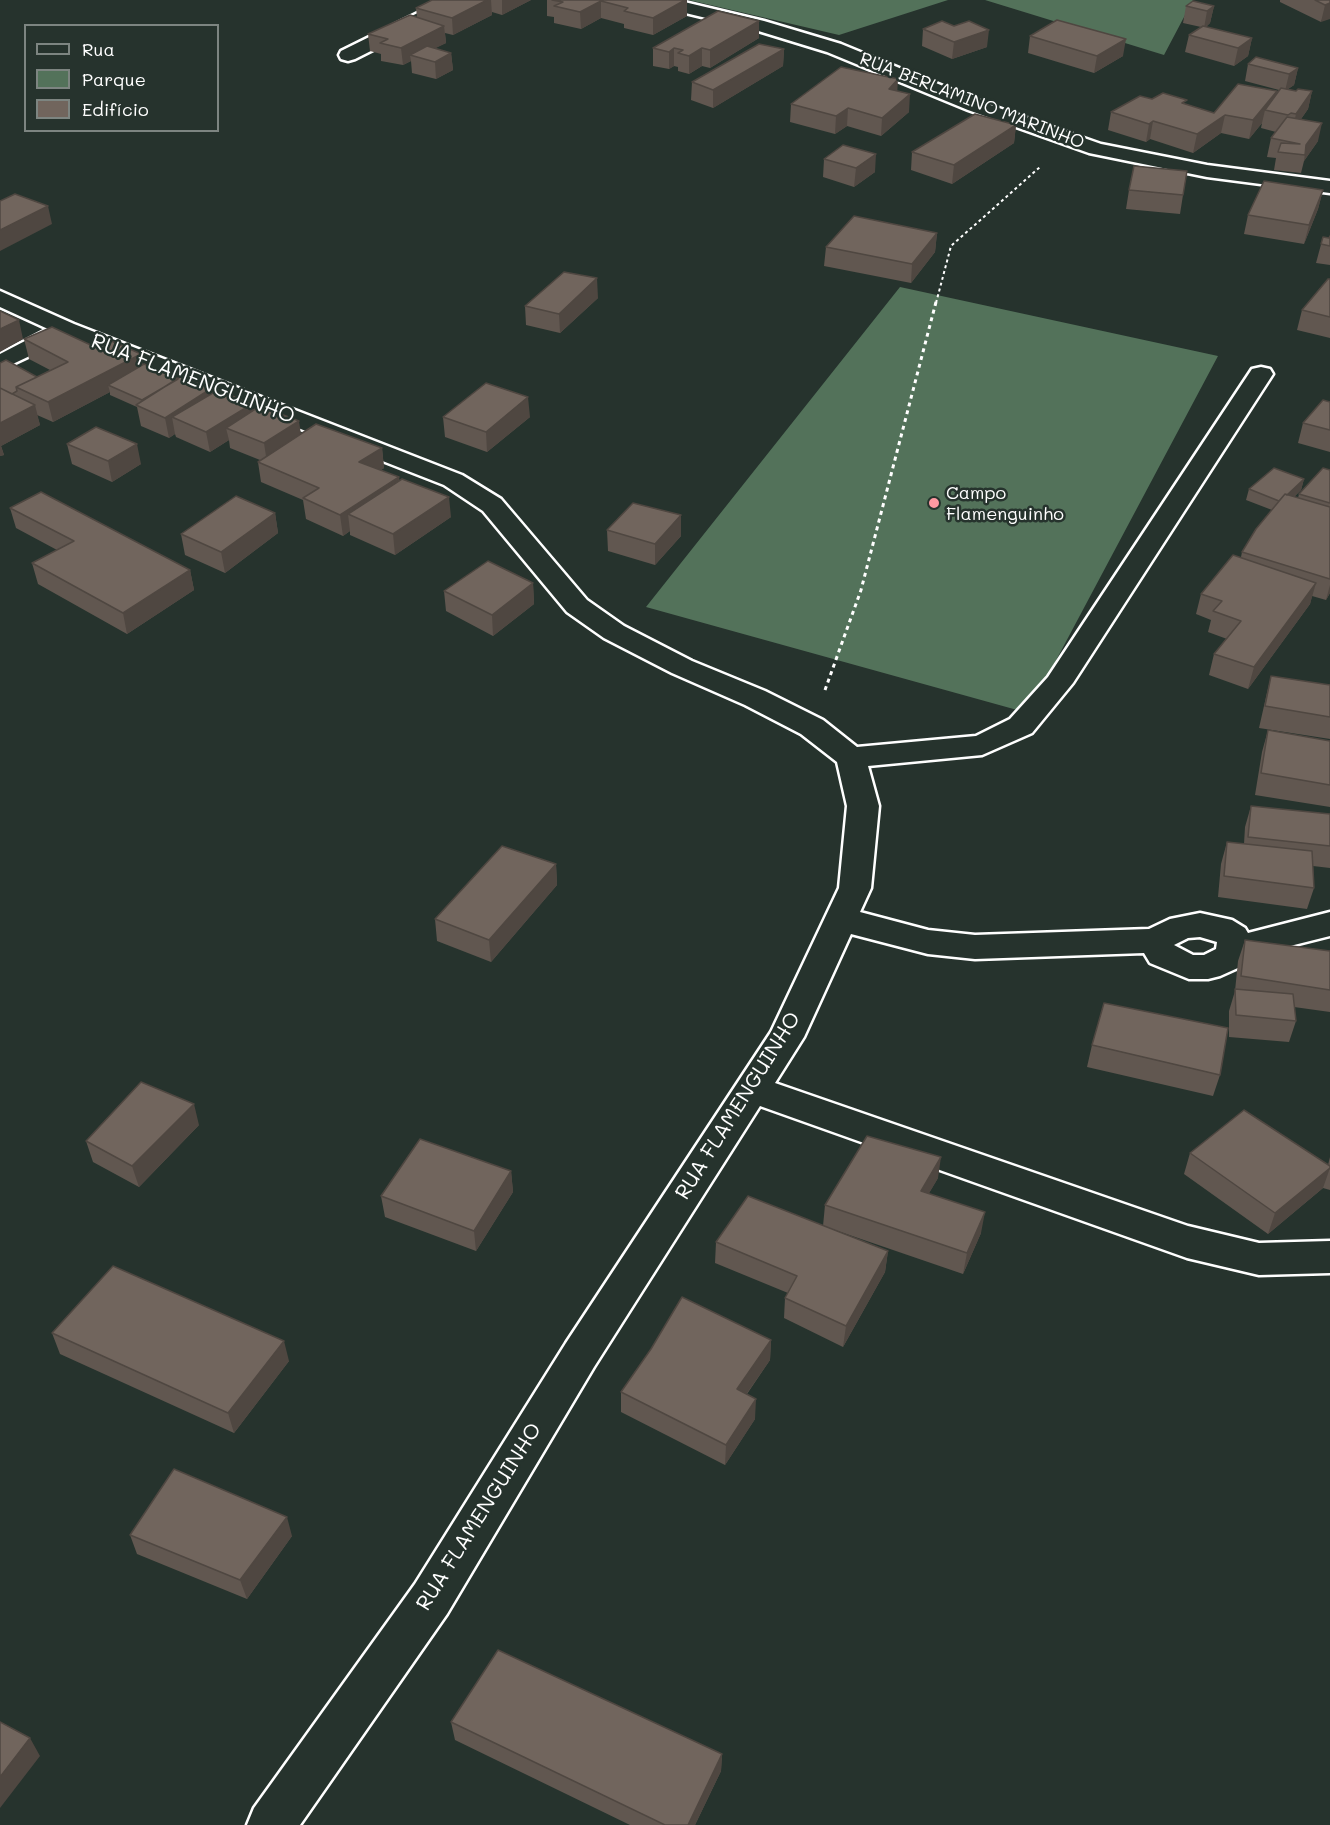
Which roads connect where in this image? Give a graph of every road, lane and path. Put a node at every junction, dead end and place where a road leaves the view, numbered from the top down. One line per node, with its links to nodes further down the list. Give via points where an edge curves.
1 (458, 0): 3 (street)
2 (654, 0): 4 (street, RUA BERLAMINO MARINHO, via 834,48)
3 (348, 54)
4 (1069, 140): 5 (street, RUA BERLAMINO MARINHO, via 1207,171); 10 (path, via 951,246 861,590)
5 (1330, 187)
6 (0, 297): 7 (street, RUA FLAMENGUINHO)
7 (66, 329): 8 (street); 10 (street, RUA FLAMENGUINHO, via 453,480 492,505 577,606 614,632)
8 (0, 363)
9 (1261, 374): 11 (street, via 1058,683 1021,726 982,745)
10 (812, 727): 11 (street, RUA FLAMENGUINHO)
11 (851, 758): 12 (street, RUA FLAMENGUINHO, via 863,806 855,888)
12 (840, 919): 13 (street, via 928,942 975,947 1154,940 1182,927 1200,925 1220,928 1233,936 1234,948); 14 (street, RUA FLAMENGUINHO, via 786,1037)
13 (1330, 924)
14 (753, 1089): 15 (street, via 1186,1242 1259,1259); 16 (street, RUA FLAMENGUINHO, via 580,1355 431,1599)
15 (1330, 1257)
16 (271, 1825)

